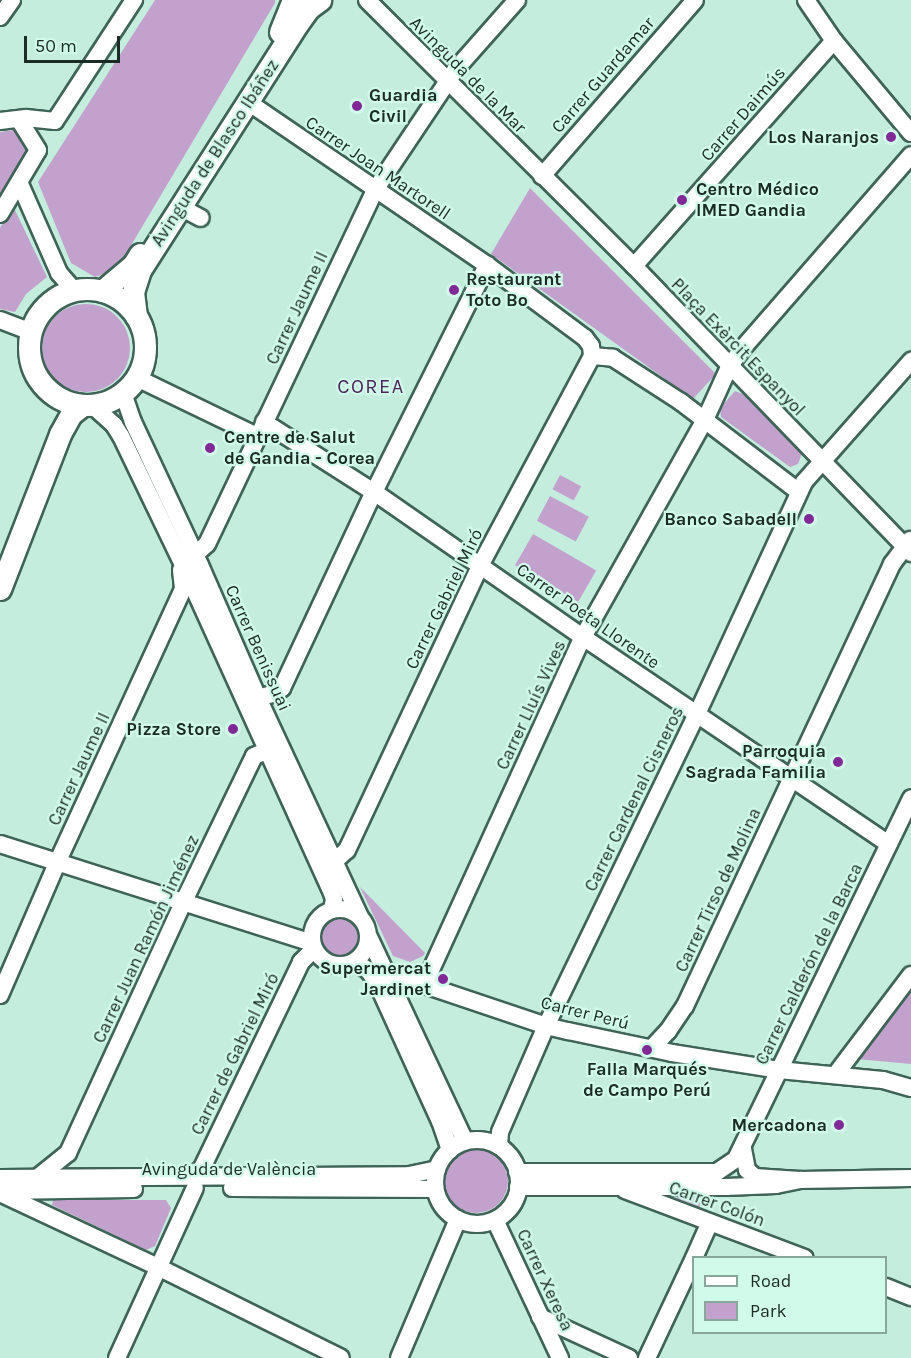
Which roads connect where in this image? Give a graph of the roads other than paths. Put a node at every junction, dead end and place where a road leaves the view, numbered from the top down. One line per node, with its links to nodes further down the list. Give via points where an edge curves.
1 (12, 0): 9 (street)
2 (134, 0): 14 (street)
3 (293, 0): 28 (main road, Avinguda de Blasco Ibáñez, via 286,23 133,265)
4 (320, 0): 12 (main road, Avinguda de Blasco Ibáñez, via 298,23)
5 (367, 0): 11 (street, Avinguda de la Mar)
6 (517, 0): 11 (street, Carrer Jaume II)
7 (695, 0): 19 (street, Carrer Guardamar)
8 (806, 0): 10 (street)
9 (0, 17)
10 (834, 41): 16 (street); 26 (street, Carrer Daimús)
11 (447, 82): 19 (street, Avinguda de la Mar); 21 (street, Carrer Jaume II)
12 (248, 102): 21 (street, Carrer Joan Martorell); 22 (main road, Avinguda de Blasco Ibáñez)
13 (19, 118): 14 (street); 15 (street); 17 (street)
14 (55, 121): 17 (street)
15 (0, 122)
16 (911, 133)
17 (38, 150): 20 (street)
18 (911, 155): 34 (street, Carrer Lluís Vives)
19 (542, 176): 26 (street, Plaça Exèrcit Espanyol)
20 (20, 184): 23 (street); 27 (street, via 59,273)
21 (375, 190): 25 (street, Carrer Joan Martorell); 39 (street, Carrer Jaume II)
22 (182, 208): 24 (street); 29 (main road, Avinguda de Blasco Ibáñez, via 140,270 133,292)
23 (0, 214)
24 (201, 218)
25 (487, 265): 32 (street, via 585,338); 41 (street)
26 (634, 266): 34 (street, Plaça Exèrcit Espanyol)
27 (74, 290): 28 (main road); 31 (main road, via 47,305)
28 (102, 291): 29 (main road, via 127,305)
29 (136, 316): 35 (main road, via 145,344 143,359)
30 (0, 320): 31 (street)
31 (31, 332): 36 (main road, via 32,367)
32 (592, 356): 38 (street, via 613,358); 46 (street, Carrer Gabriel Miró)
33 (911, 361): 40 (street, Carrer Cardenal Cisneros)
34 (729, 367): 38 (street, Carrer Lluís Vives); 40 (street, Plaça Exèrcit Espanyol)
35 (130, 385): 37 (main road, via 110,400); 39 (street, Carrer Poeta Llorente); 45 (street, Carrer Benissuai)
36 (54, 395): 37 (main road); 44 (main road, via 55,412)
37 (88, 405): 45 (street, Carrer Benissuai, via 114,424); 47 (main road, via 71,414 60,434)
38 (705, 420): 42 (street); 48 (street, Carrer Lluís Vives)
39 (261, 429): 41 (street, Carrer Poeta Llorente); 45 (street, Carrer Jaume II, via 207,544)
40 (817, 466): 42 (street, Carrer Cardenal Cisneros); 43 (street, Plaça Exèrcit Espanyol)
41 (374, 492): 46 (street, Carrer Poeta Llorente); 49 (street, via 282,688)
42 (799, 492): 50 (street, Carrer Cardenal Cisneros)
43 (909, 546): 52 (street, Carrer Tirso de Molina, via 892,564)
44 (0, 552)
45 (187, 556): 49 (street, Carrer Benissuai); 51 (street, Carrer Benissuai); 57 (street, Carrer Jaume II, via 183,589)
46 (481, 564): 48 (street, Carrer Poeta Llorente); 56 (street, Carrer Gabriel Miró, via 347,850)
47 (0, 589)
48 (583, 638): 50 (street, Carrer Poeta Llorente); 66 (street, Carrer Lluís Vives)
49 (258, 698): 56 (street, Carrer Benissuai)
50 (697, 714): 52 (street, Carrer Poeta Llorente); 68 (street, Carrer Cardenal Cisneros)
51 (268, 750): 58 (street, Carrer Juan Ramón Jiménez, via 254,756); 59 (street, Carrer Benissuai, via 330,888 334,898)
52 (792, 779): 55 (street, Carrer Poeta Llorente); 69 (street, Carrer Tirso de Molina, via 685,1006)
53 (911, 798): 55 (street, Carrer Calderón de la Barca)
54 (0, 844): 57 (street)
55 (889, 844): 70 (street, Carrer Calderón de la Barca)
56 (336, 861): 60 (street, Carrer Benissuai)
57 (57, 863): 58 (street); 67 (street, Carrer Jaume II)
58 (183, 903): 62 (street); 79 (street, Carrer Juan Ramón Jiménez)
59 (332, 910): 60 (street, via 347,909); 62 (street, via 314,927)
60 (360, 917): 61 (street)
61 (369, 937): 63 (street, via 367,947); 64 (street)
62 (313, 946): 63 (street, via 318,956 332,965); 87 (street, Carrer de Gabriel Miró, via 301,962)
63 (355, 962): 78 (street, via 368,970 377,983)
64 (387, 972): 66 (street, Carrer Perú); 75 (street)
65 (911, 975): 71 (street)
66 (425, 983): 68 (street, Carrer Perú)
67 (0, 995)
68 (546, 1026): 69 (street, Carrer Perú); 76 (street, Carrer Cardenal Cisneros, via 500,1132)
69 (651, 1049): 70 (street, Carrer Perú)
70 (779, 1070): 71 (street, Carrer Perú); 77 (street, Carrer Calderón de la Barca)
71 (836, 1074): 73 (street, Carrer Perú)
72 (911, 1077): 73 (street)
73 (883, 1080): 74 (street)
74 (911, 1088)
75 (465, 1142): 76 (street, via 477,1140); 78 (street)
76 (499, 1146): 85 (street, via 507,1153)
77 (743, 1149): 85 (street, via 730,1165 717,1172); 86 (street, via 747,1170 755,1177)
78 (450, 1150): 80 (street)
79 (68, 1153): 81 (street, Carrer Juan Ramón Jiménez); 83 (street)
80 (437, 1169): 87 (street, Avinguda de València, via 409,1176); 89 (street)
81 (40, 1177): 82 (street, Avinguda de València); 83 (street, Avinguda de València); 90 (street)
82 (0, 1178)
83 (87, 1178): 87 (street, Avinguda de València)
84 (911, 1178): 86 (street)
85 (518, 1179): 88 (street); 93 (street, via 511,1206)
86 (800, 1180): 88 (street, via 776,1185)
87 (194, 1183): 89 (street, Avinguda de València); 90 (street, Avinguda de València); 98 (street, Carrer de Gabriel Miró)
88 (616, 1187): 94 (street, Carrer Colón)
89 (435, 1189): 92 (street, via 440,1201)
90 (22, 1190): 91 (street, Avinguda de València)
91 (0, 1192): 98 (street)
92 (458, 1219): 93 (street, via 476,1224); 106 (street)
93 (495, 1220): 101 (street, Carrer Xeresa)
94 (710, 1222): 95 (street); 96 (street, Carrer Colón)
95 (695, 1256)
96 (802, 1256)
97 (692, 1262): 108 (street)
98 (158, 1267): 104 (street); 105 (street)
99 (887, 1288): 100 (street)
100 (911, 1297)
101 (540, 1317): 102 (street); 103 (street, Carrer Xeresa)
102 (581, 1336): 103 (street, via 564,1339); 107 (street)
103 (559, 1356)
104 (117, 1358)
105 (341, 1358)
106 (399, 1358)
107 (629, 1358)
108 (647, 1358)

